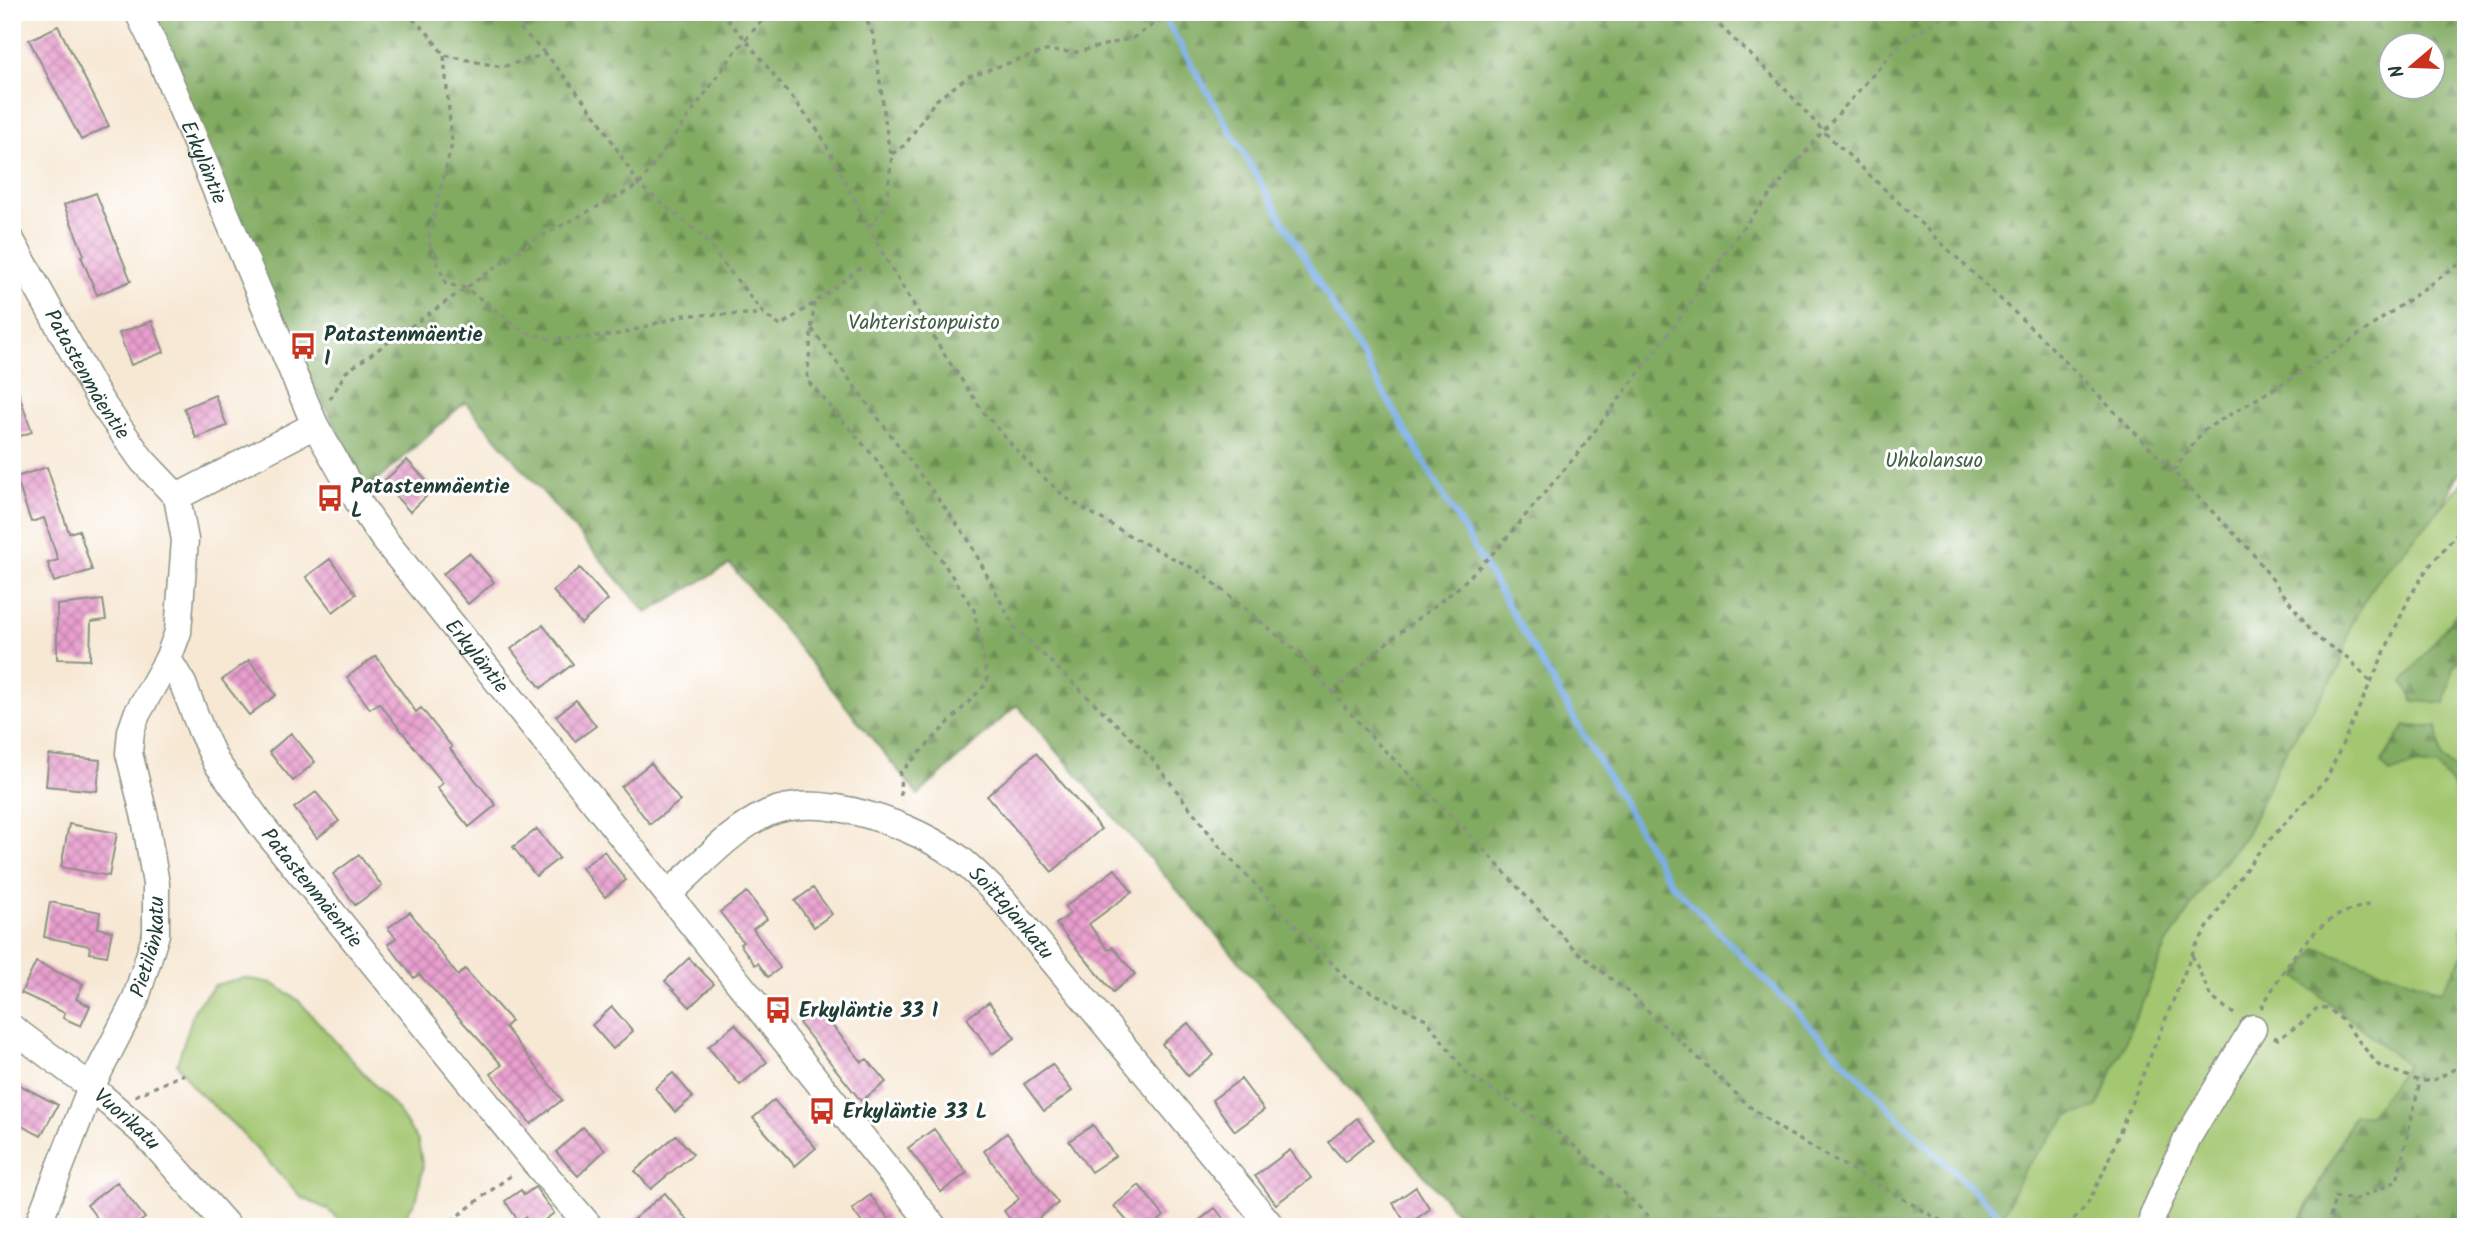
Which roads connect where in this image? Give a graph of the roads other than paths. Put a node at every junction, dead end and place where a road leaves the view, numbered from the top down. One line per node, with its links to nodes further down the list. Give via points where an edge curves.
1 (138, 12): 3 (street, Erkyläntie)
2 (12, 242): 4 (street, Patastenmäentie, via 101,402 142,460)
3 (315, 425): 4 (street); 6 (street, Erkyläntie, via 383,538)
4 (177, 497): 5 (street, via 185,540 178,632)
5 (168, 659): 9 (street, Pietilänkatu, via 137,714 129,754 156,884 156,933 135,1001); 12 (street, Patastenmäentie, via 216,762 262,826)
6 (668, 894): 13 (street, Erkyläntie); 14 (street, Soittajankatu, via 748,825 797,805 823,805 917,832 960,859 1003,900)
7 (12, 1028): 9 (street, Vuorikatu)
8 (2253, 1028): 15 (street, via 2188,1137)
9 (91, 1087): 10 (street, Pietilänkatu); 11 (street, Vuorikatu, via 146,1135)
10 (37, 1227)
11 (228, 1227)
12 (590, 1227)
13 (934, 1227)
14 (1272, 1227)
15 (2151, 1227)

